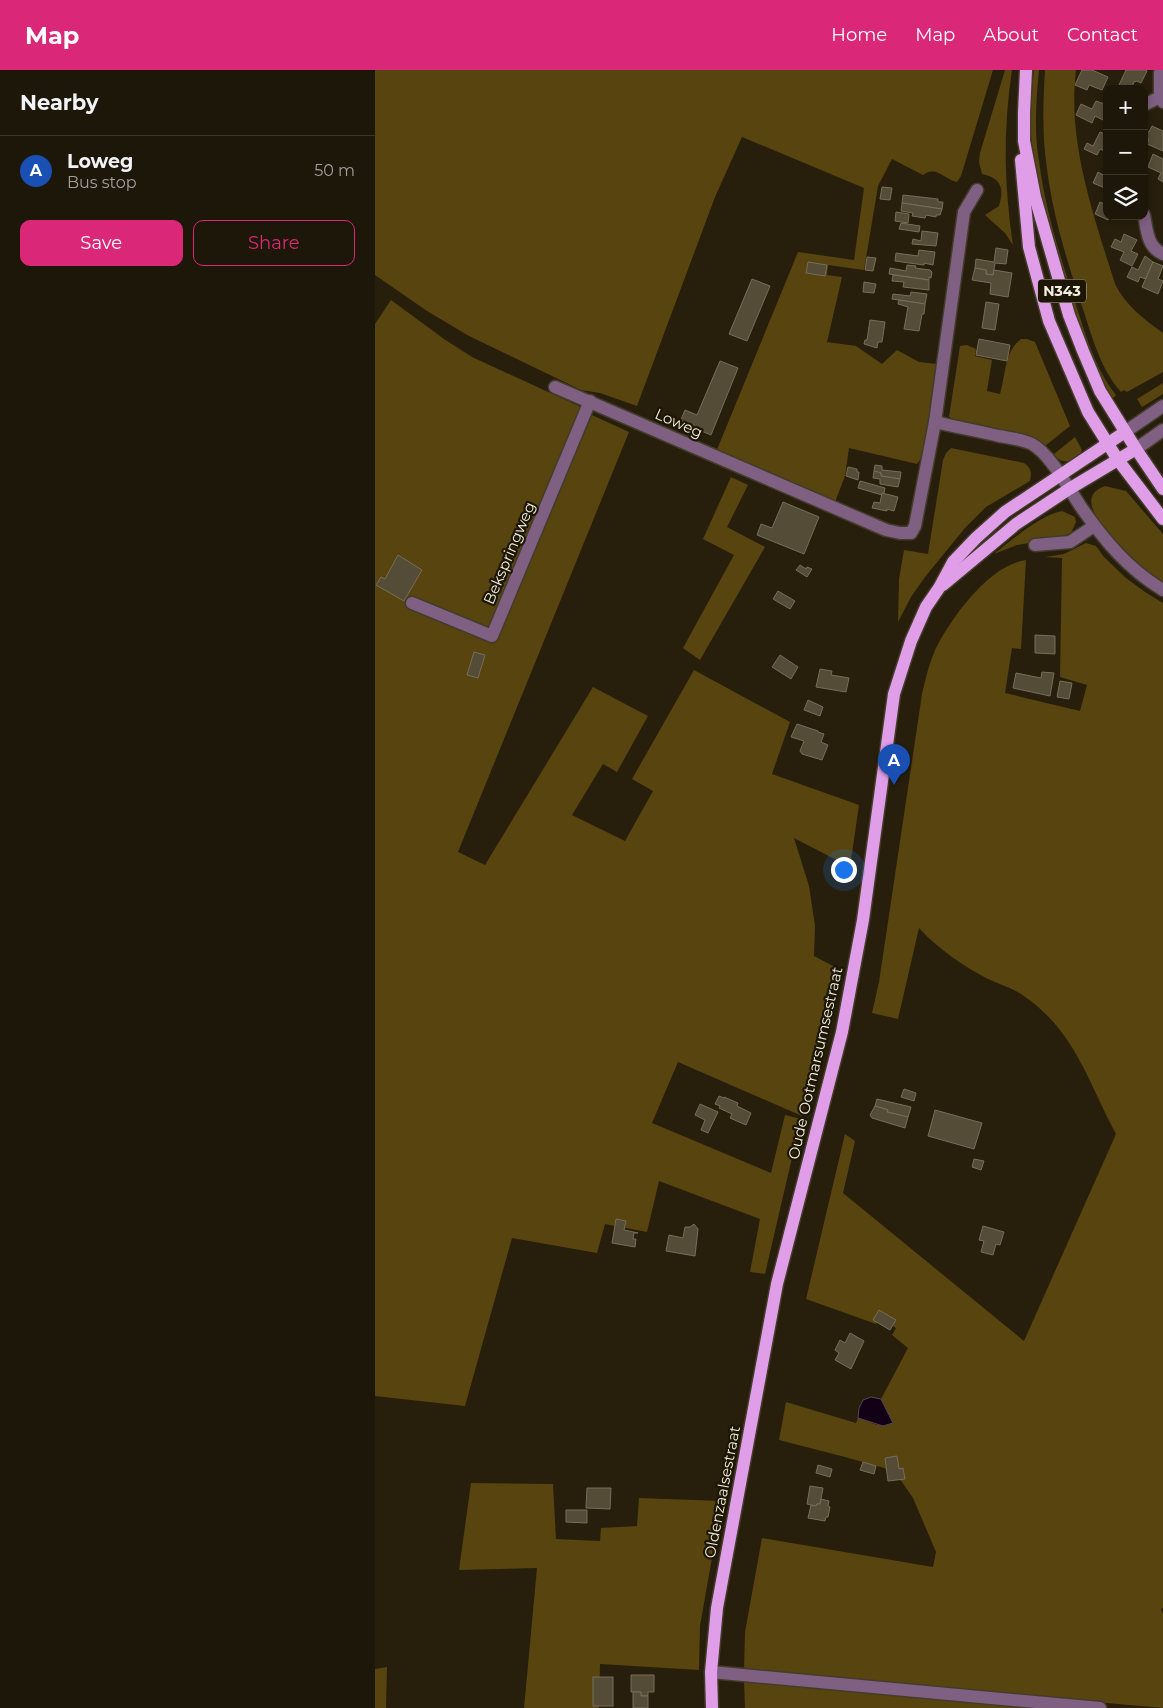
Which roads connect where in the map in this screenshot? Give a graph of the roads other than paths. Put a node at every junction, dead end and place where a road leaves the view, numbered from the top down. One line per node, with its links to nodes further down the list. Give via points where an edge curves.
1 (1026, 70): 5 (main road, N343)
2 (1162, 70): 3 (street)
3 (1161, 100): 4 (street)
4 (1148, 104)
5 (1024, 140): 14 (main road, N343, via 1035,197 1069,314 1100,390); 15 (main road, N343, via 1021,163 1034,267 1049,320 1088,412)
6 (977, 190): 12 (street, via 964,212)
7 (1145, 220): 8 (street, via 1149,241 1156,251)
8 (1163, 254)
9 (555, 387): 10 (street, Loweg)
10 (590, 402): 12 (street, Loweg, via 885,530 900,533 911,533 915,526); 26 (street, Bekspringweg, via 492,636)
11 (1163, 406): 14 (street)
12 (935, 422): 18 (street, via 1032,445)
13 (1163, 430): 16 (street)
14 (1125, 432): 15 (main road, Oude Ootmarsumsestraat); 16 (main road, N343)
15 (1107, 442): 17 (main road, N343); 18 (main road, Oude Ootmarsumsestraat)
16 (1136, 449): 17 (main road, Oude Ootmarsumsestraat); 19 (main road, N343)
17 (1118, 460): 20 (main road, Oude Ootmarsumsestraat); 21 (main road, N343)
18 (1060, 474): 20 (street); 24 (main road, Oude Ootmarsumsestraat, via 1005,512 976,538 953,562)
19 (1163, 488)
20 (1069, 489): 22 (street); 24 (main road, Oude Ootmarsumsestraat, via 1016,524)
21 (1163, 519)
22 (1094, 526): 23 (street, via 1070,542); 25 (street, via 1127,564)
23 (1035, 545)
24 (939, 588): 27 (main road, Oude Ootmarsumsestraat, via 926,606 911,641 895,694 863,920 842,1032)
25 (1163, 590)
26 (412, 603)
27 (777, 1284): 28 (main road, Oldenzaalsestraat, via 717,1608)
28 (711, 1672): 29 (main road, Oldenzaalsestraat); 30 (street)
29 (712, 1708)
30 (1100, 1708)

